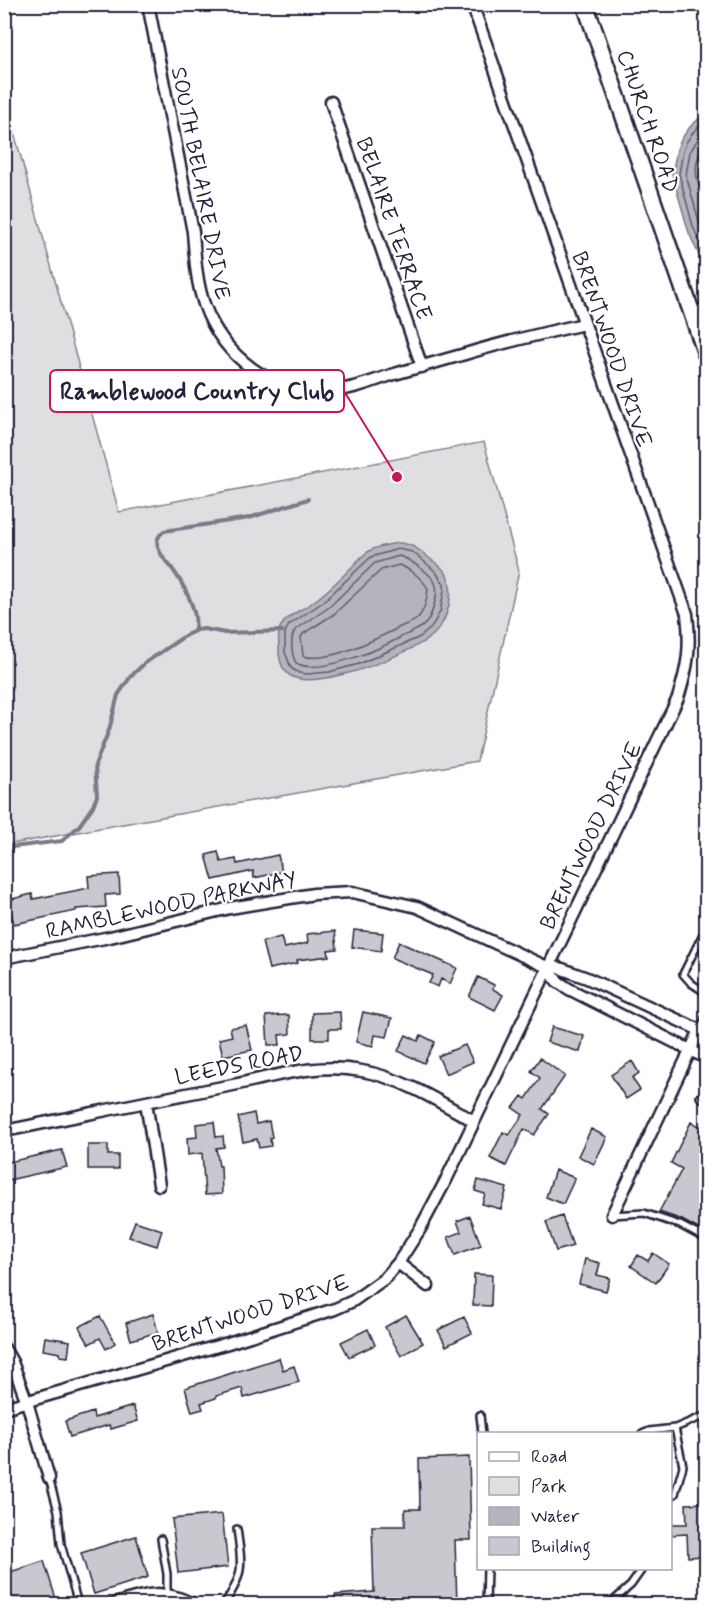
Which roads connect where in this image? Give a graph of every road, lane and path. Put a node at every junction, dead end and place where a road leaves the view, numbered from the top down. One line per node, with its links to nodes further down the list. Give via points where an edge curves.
1 (148, 4): 9 (street, SOUTH BELAIRE DRIVE, via 200,287 211,320 229,348 267,378 314,391 346,388)
2 (472, 4): 7 (street, BRENTWOOD DRIVE)
3 (585, 4): 6 (main road, CHURCH ROAD)
4 (331, 102): 9 (street, BELAIRE TERRACE)
5 (706, 302): 6 (lane)
6 (693, 316): 8 (main road, CHURCH ROAD)
7 (584, 324): 9 (street, SOUTH BELAIRE DRIVE); 12 (street, BRENTWOOD DRIVE, via 679,590 690,639 678,698)
8 (706, 354)
9 (422, 367)
10 (706, 928): 13 (lane, via 683,974)
11 (4, 958): 12 (street, RAMBLEWOOD PARKWAY, via 230,908 352,892 417,907)
12 (547, 967): 15 (street, RAMBLEWOOD PARKWAY, via 595,981); 16 (street, RAMBLEWOOD PARKWAY, via 569,989); 21 (street, BRENTWOOD DRIVE)
13 (706, 993)
14 (706, 1016): 15 (lane)
15 (704, 1031): 16 (street)
16 (691, 1050): 17 (street, RAMBLEWOOD PARKWAY); 24 (street)
17 (706, 1058)
18 (700, 1097): 19 (lane)
19 (706, 1100)
20 (146, 1102): 21 (street, LEEDS ROAD, via 328,1067 360,1070 397,1081); 22 (street, LEEDS ROAD); 23 (street)
21 (474, 1121): 26 (street, BRENTWOOD DRIVE)
22 (4, 1131)
23 (159, 1185)
24 (612, 1215): 25 (lane, via 644,1213)
25 (706, 1239)
26 (398, 1263): 27 (street); 29 (street, BRENTWOOD DRIVE, via 368,1292 335,1309)
27 (428, 1286)
28 (4, 1348): 29 (street)
29 (27, 1402): 30 (street, BRENTWOOD DRIVE); 36 (street)
30 (4, 1408)
31 (480, 1415): 34 (lane)
32 (706, 1415): 33 (lane)
33 (675, 1428): 35 (lane); 37 (lane, via 683,1466)
34 (482, 1432)
35 (647, 1432)
36 (49, 1478): 43 (lane)
37 (672, 1495)
38 (237, 1529): 46 (lane, via 242,1567)
39 (161, 1539): 42 (lane)
40 (487, 1570): 47 (lane)
41 (642, 1570): 48 (lane)
42 (167, 1594): 44 (street, via 153,1593); 45 (street)
43 (78, 1605)
44 (114, 1605)
45 (193, 1605)
46 (224, 1605)
47 (486, 1605)
48 (609, 1605)

